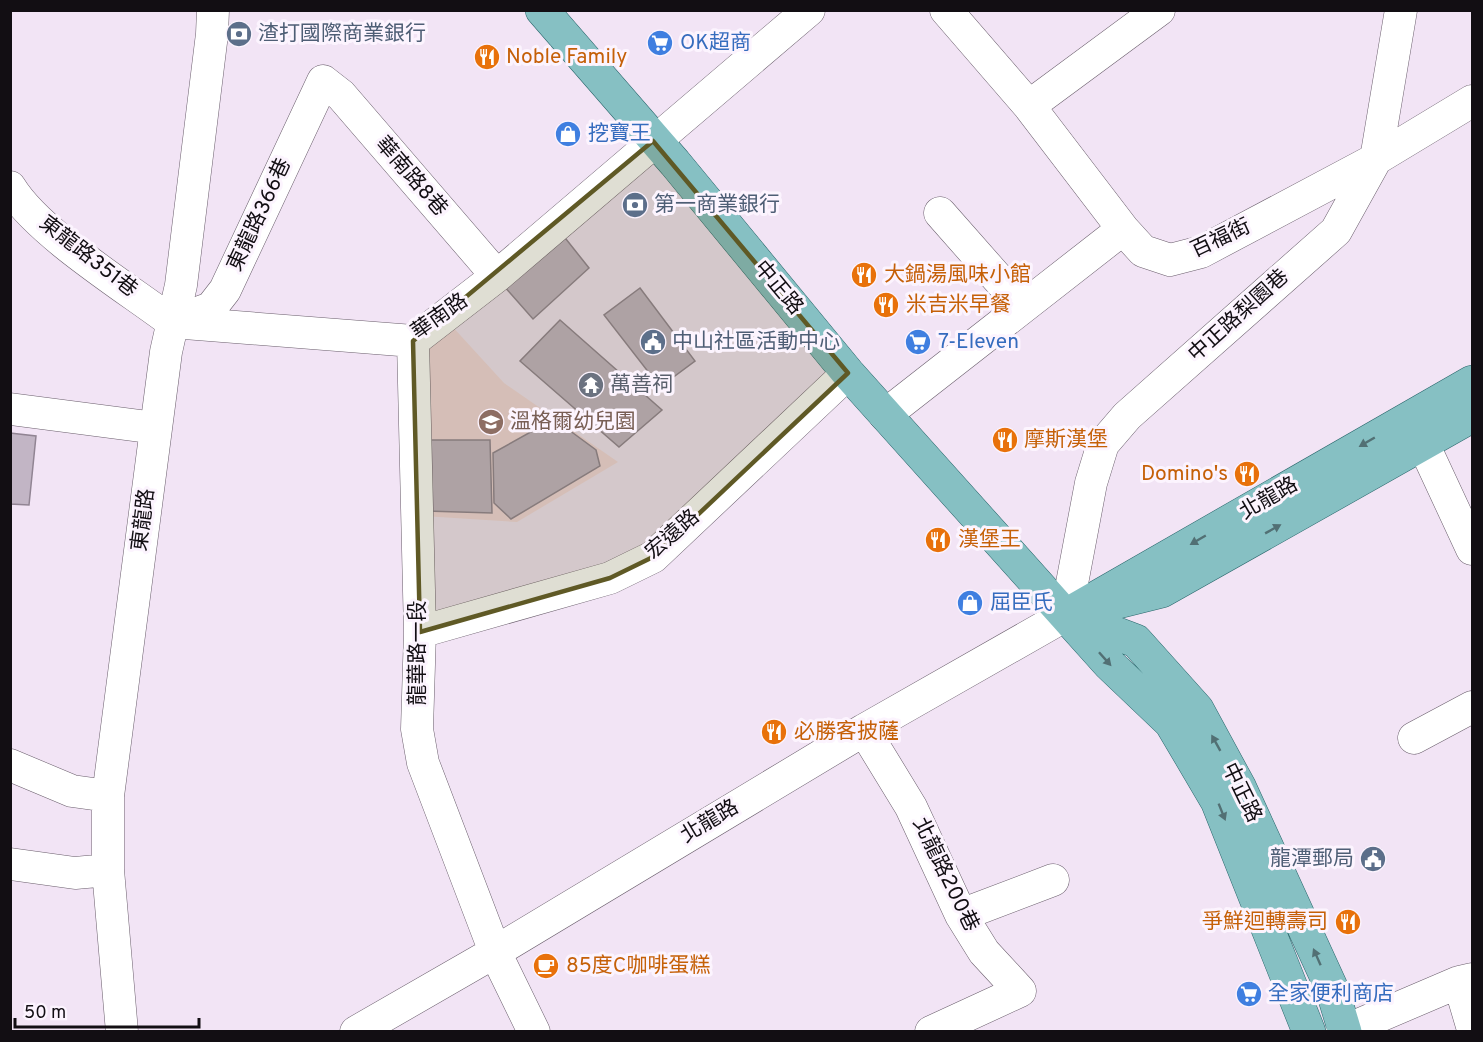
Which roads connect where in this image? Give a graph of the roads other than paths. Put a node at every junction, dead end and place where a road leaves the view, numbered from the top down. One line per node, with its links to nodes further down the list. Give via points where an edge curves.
1 (213, 10): 17 (street, 東龍路, via 183,273)
2 (542, 10): 10 (main road, 中正路)
3 (809, 10): 10 (street, 華南路)
4 (946, 10): 9 (street, 百福街)
5 (1159, 10): 9 (street)
6 (1401, 10): 11 (street, 中正路梨園巷)
7 (323, 81): 15 (street, 華南路8巷, via 341,95); 17 (street, 東龍路366巷, via 225,290 212,308)
8 (1473, 101): 11 (street, 百福街)
9 (1029, 106): 14 (street, 百福街)
10 (653, 141): 15 (street, 華南路); 19 (main road, 中正路)
11 (1376, 159): 14 (street, 百福街, via 1201,252 1170,260 1143,251); 27 (street, 中正路梨園巷, via 1336,231 1127,416 1103,444 1091,483)
12 (10, 187): 17 (street, 東龍路351巷, via 20,202 72,248)
13 (940, 213): 16 (street)
14 (1123, 229): 16 (street)
15 (497, 276): 18 (street, 華南路)
16 (1022, 306): 22 (street)
17 (172, 322): 18 (street, 華南路); 24 (street, 東龍路)
18 (413, 341): 28 (street, 龍華路一段)
19 (848, 373): 22 (main road, 中正路); 28 (street, 宏遠路, via 653,557 610,578)
20 (1473, 382): 25 (main road, 北龍路)
21 (10, 410): 24 (street)
22 (885, 414): 27 (main road, 中正路)
23 (1473, 416): 25 (main road, 北龍路)
24 (156, 428): 33 (street, 東龍路)
25 (1417, 430): 26 (street); 27 (main road, 北龍路)
26 (1473, 549)
27 (1066, 615): 30 (street, 北龍路); 41 (main road, 中正路, one-way to 41, via 1109,664 1171,723 1217,801); 42 (main road, 中正路, one-way to 27, via 1332,989 1240,788 1197,709 1136,641)
28 (420, 632): 38 (street, 龍華路一段, via 417,729 423,763)
29 (1473, 707): 31 (street)
30 (864, 730): 37 (street, 北龍路200巷, via 910,807); 38 (street, 北龍路)
31 (1414, 738)
32 (10, 765): 33 (street, via 72,791)
33 (108, 796): 35 (street, 東龍路)
34 (10, 864): 35 (street, via 75,873)
35 (108, 870): 43 (street, 東龍路)
36 (1053, 880): 37 (street)
37 (961, 915): 46 (street, 北龍路200巷, via 984,952 1020,991)
38 (495, 952): 44 (street, 北龍路); 45 (street, 龍華路一段)
39 (1466, 981): 40 (street); 42 (street)
40 (1473, 1026)
41 (1300, 1028)
42 (1344, 1031)
43 (122, 1032)
44 (356, 1032)
45 (534, 1032)
46 (931, 1032)

